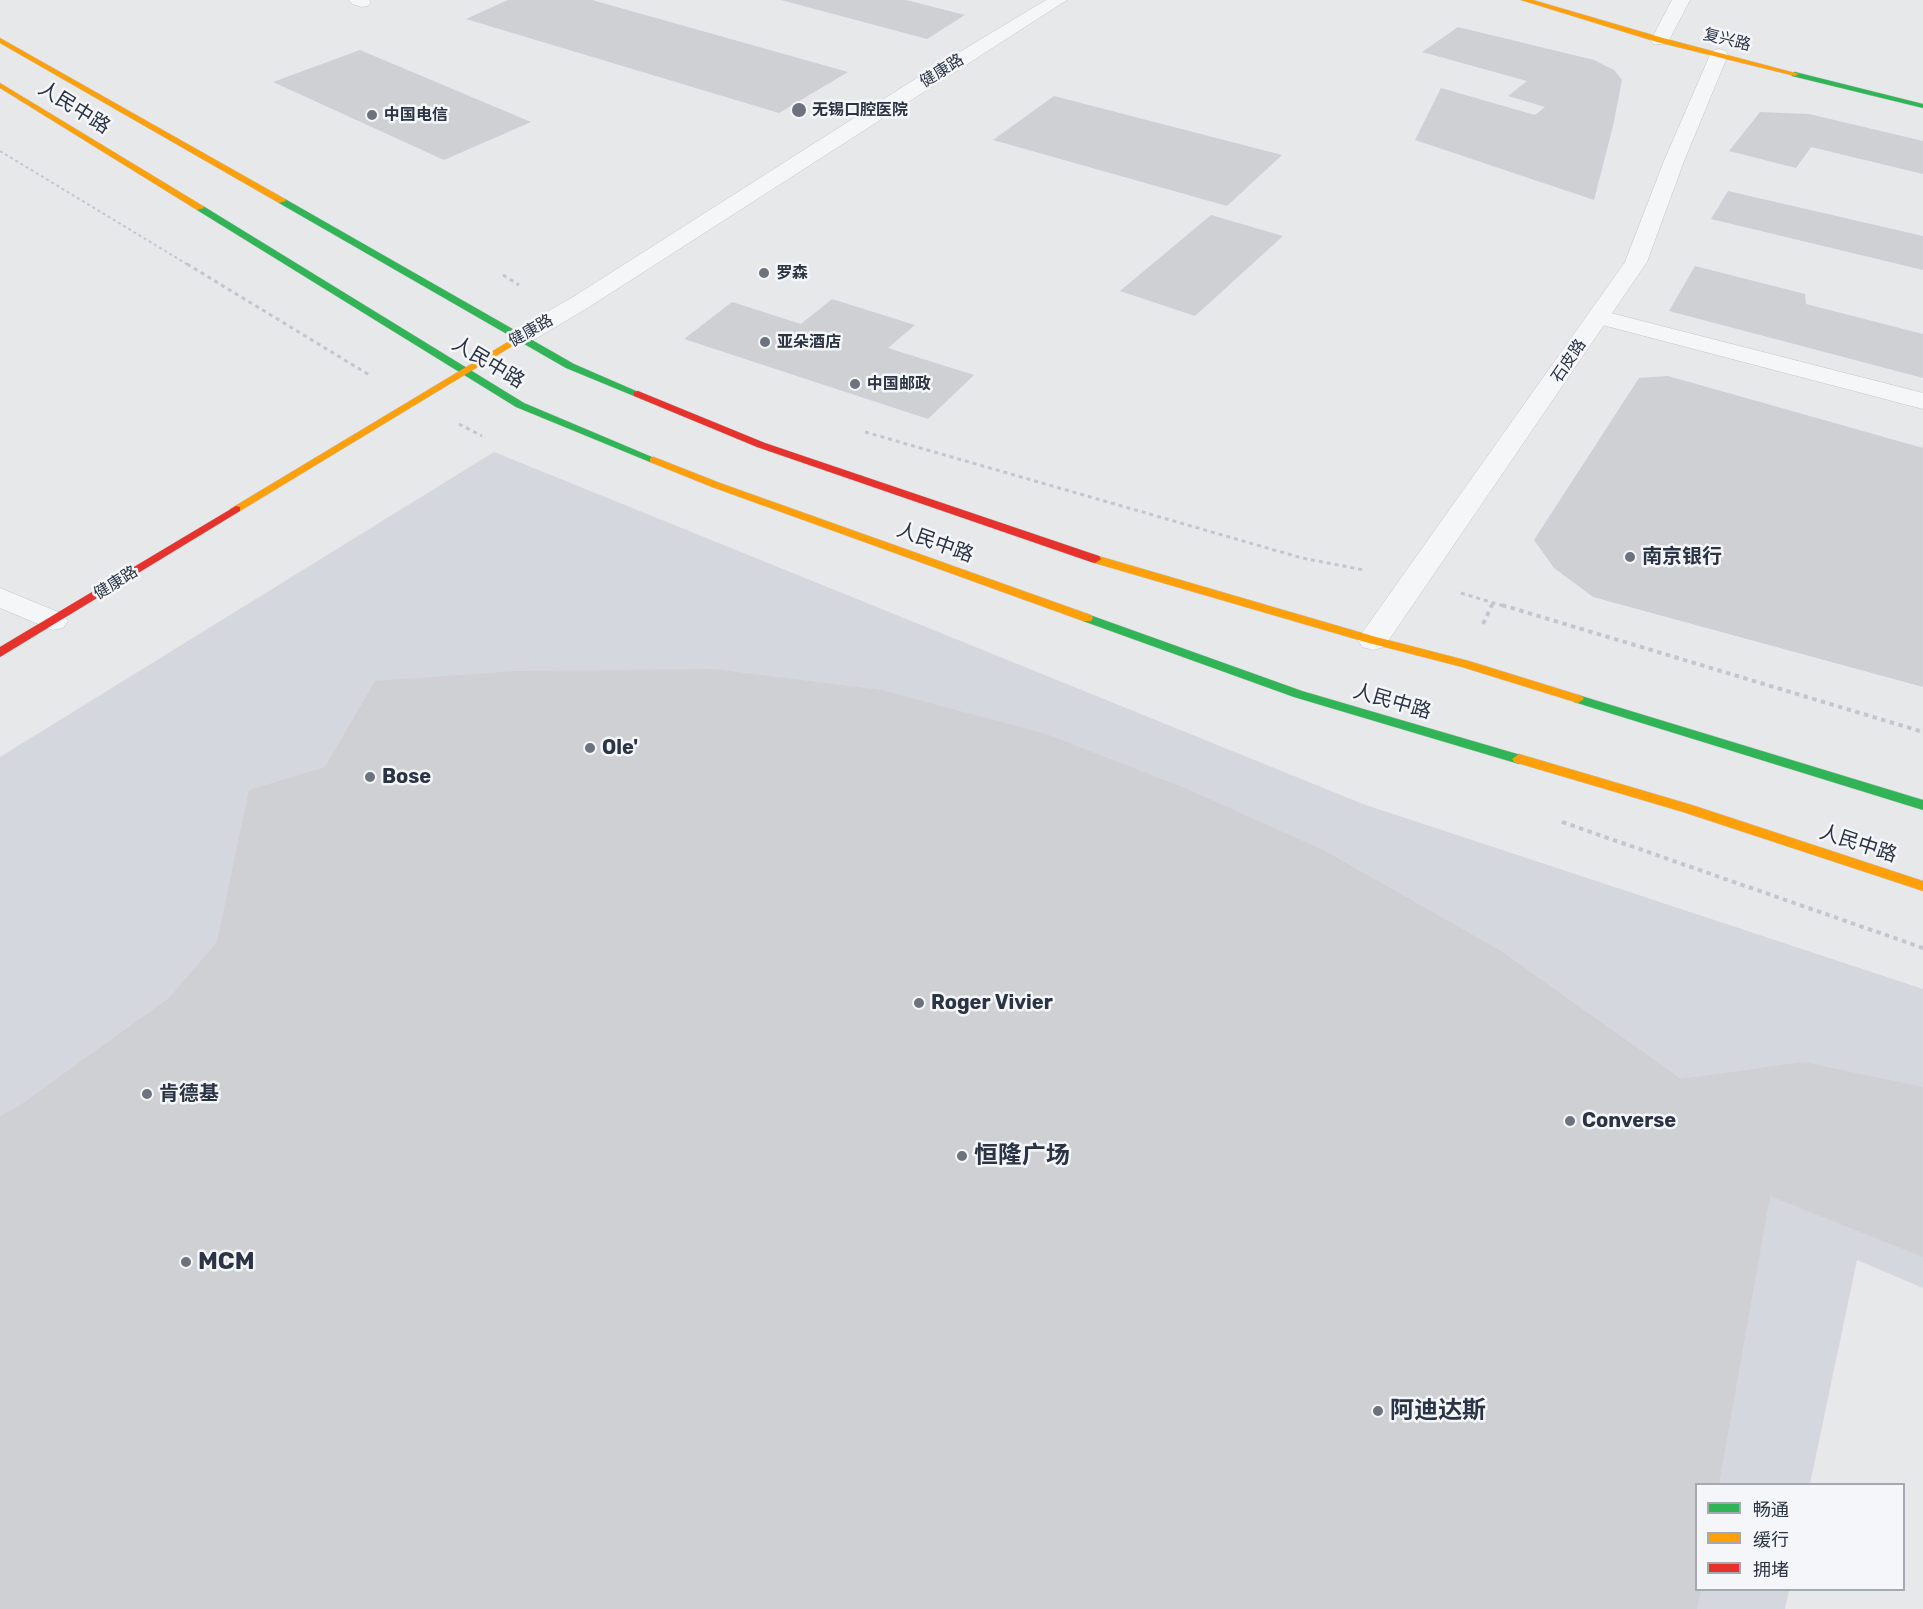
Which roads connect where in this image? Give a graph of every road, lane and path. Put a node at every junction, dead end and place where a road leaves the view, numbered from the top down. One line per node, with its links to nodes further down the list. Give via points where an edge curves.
1 (1058, 0): 10 (street, 健康路)
2 (1525, 0): 5 (main road, 复兴路)
3 (1681, 0): 5 (street)
4 (0, 40): 12 (main road, 人民中路)
5 (1660, 40): 6 (main road, 复兴路)
6 (1719, 56): 8 (main road, 复兴路); 11 (street, 石皮路, via 1636,262)
7 (0, 85): 13 (main road, 人民中路)
8 (1923, 106)
9 (494, 270): 10 (path)
10 (560, 315): 12 (street, 健康路)
11 (1599, 317): 14 (street); 16 (street, 石皮路)
12 (521, 337): 13 (main road, 健康路); 19 (main road, 人民中路, via 570,366 761,445 1122,568)
13 (464, 371): 18 (main road, 健康路); 23 (main road, 人民中路, via 520,405 716,485 1298,694 1687,808)
14 (1923, 401)
15 (861, 430): 16 (path, via 1302,558)
16 (1416, 580): 19 (street, 石皮路); 21 (path)
17 (0, 597): 18 (street)
18 (52, 621): 20 (main road, 健康路)
19 (1373, 640): 22 (main road, 人民中路, via 1465,664)
20 (0, 653)
21 (1923, 732)
22 (1923, 805)
23 (1923, 886)

